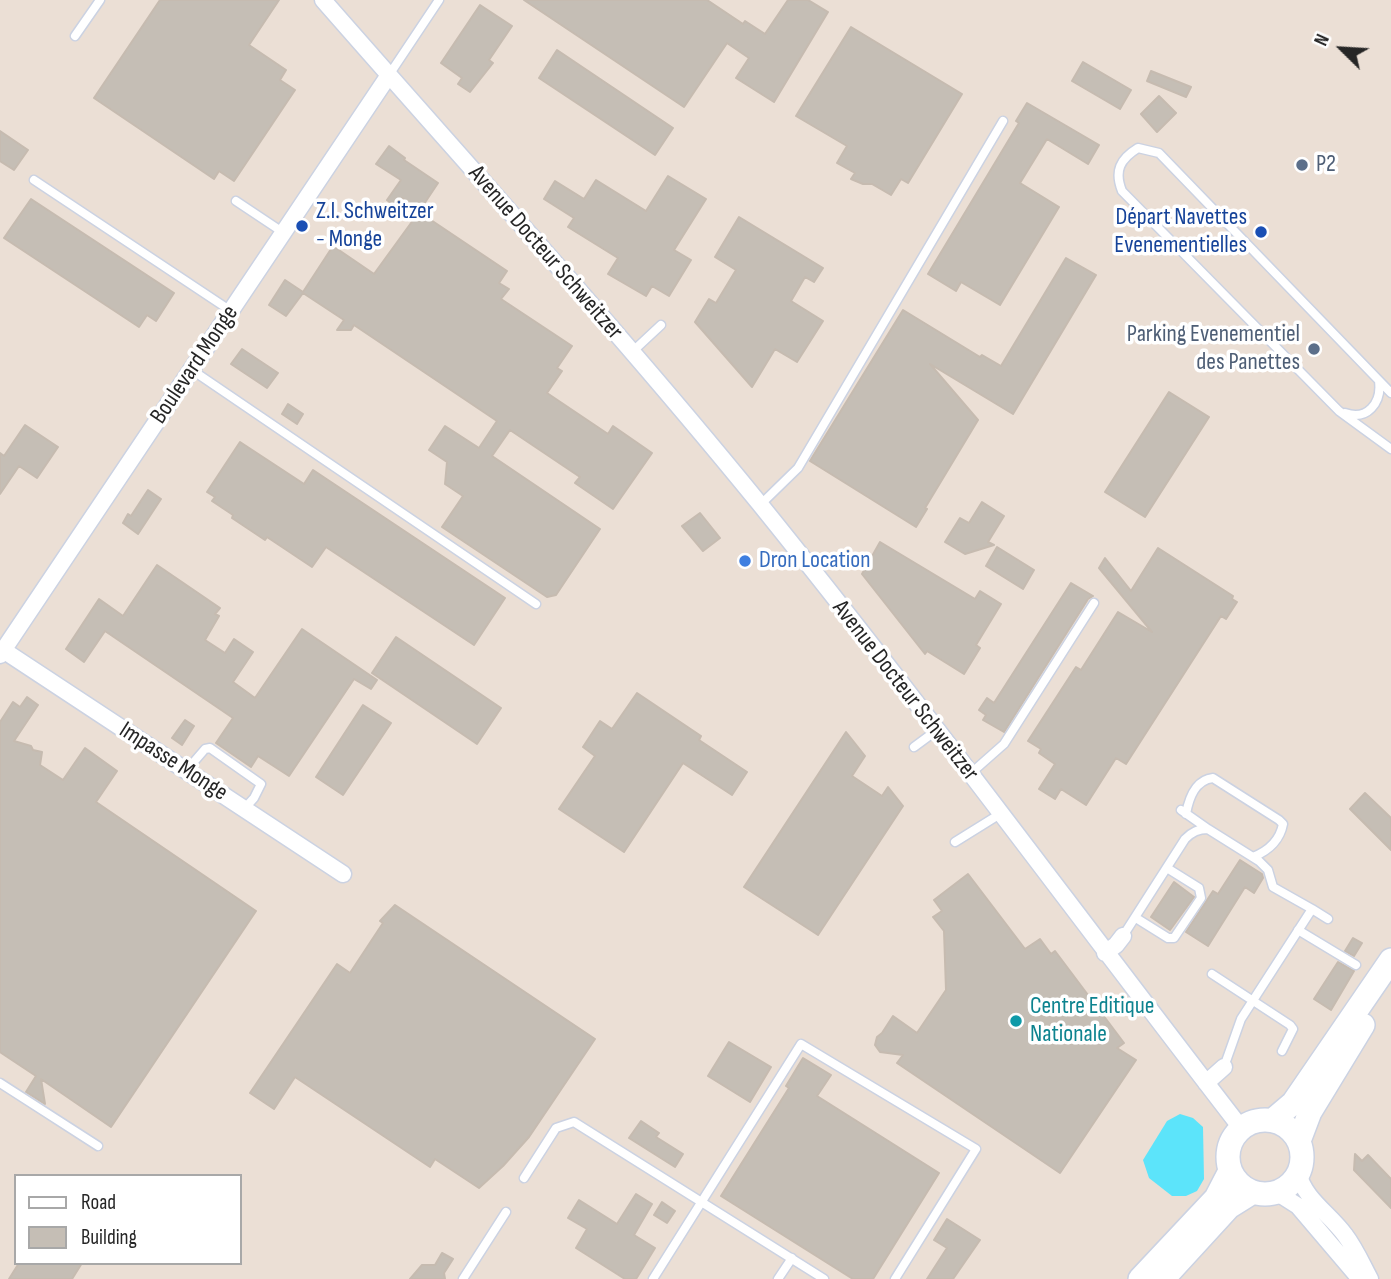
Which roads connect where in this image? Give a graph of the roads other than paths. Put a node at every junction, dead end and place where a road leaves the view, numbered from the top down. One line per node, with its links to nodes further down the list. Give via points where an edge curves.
1 (100, 0): 4 (lane)
2 (323, 0): 5 (street, Avenue Docteur Schweitzer)
3 (439, 0): 5 (lane)
4 (75, 36)
5 (389, 75): 9 (street, Boulevard Monge); 12 (street, Avenue Docteur Schweitzer)
6 (1003, 121): 18 (lane, via 798,468)
7 (34, 180): 10 (lane)
8 (236, 201): 9 (lane)
9 (284, 233): 10 (street, Boulevard Monge)
10 (231, 311): 13 (street, Boulevard Monge)
11 (661, 325): 12 (lane)
12 (632, 352): 18 (street, Avenue Docteur Schweitzer)
13 (192, 370): 20 (lane); 21 (street, Boulevard Monge)
14 (1380, 381): 15 (lane); 16 (lane, via 1371,410 1353,416); 16 (lane, via 1159,153 1138,148 1127,154 1119,164 1117,179 1122,191)
15 (1391, 393)
16 (1339, 411): 17 (lane)
17 (1391, 449)
18 (760, 505): 22 (street, Avenue Docteur Schweitzer)
19 (1094, 603): 25 (lane, via 1004,744)
20 (536, 604)
21 (1, 652): 24 (street, Impasse Monge)
22 (937, 730): 23 (lane); 25 (street, Avenue Docteur Schweitzer)
23 (914, 747)
24 (186, 771): 26 (street, Impasse Monge); 26 (lane, via 210,748 261,783)
25 (970, 774): 27 (street, Avenue Docteur Schweitzer)
26 (244, 809): 32 (street, Impasse Monge)
27 (1000, 814): 29 (lane); 38 (street, Avenue Docteur Schweitzer)
28 (1208, 829): 30 (lane); 30 (lane, via 1183,812 1193,791 1213,778 1283,824 1266,852); 31 (lane, via 1192,832)
29 (955, 842)
30 (1253, 857): 33 (lane, via 1268,870 1273,887)
31 (1167, 869): 34 (lane); 34 (lane, via 1199,888 1201,898 1174,938 1168,939)
32 (343, 874)
33 (1312, 909): 35 (lane); 36 (lane)
34 (1136, 918): 37 (lane)
35 (1328, 919)
36 (1298, 930): 40 (lane); 43 (lane)
37 (1123, 936): 38 (street)
38 (1105, 953): 47 (street, Avenue Docteur Schweitzer)
39 (1391, 960): 48 (main road, via 1293,1103)
40 (1356, 965)
41 (1212, 974): 43 (lane)
42 (1391, 974): 50 (main road, via 1310,1112)
43 (1252, 1001): 44 (lane, via 1293,1029); 45 (lane)
44 (1282, 1051)
45 (1224, 1067): 47 (street)
46 (0, 1083): 51 (lane)
47 (1206, 1083): 49 (street, Avenue Docteur Schweitzer)
48 (1273, 1120): 49 (main road, via 1262,1119); 50 (main road)
49 (1241, 1128): 52 (main road, via 1228,1148)
50 (1299, 1141): 53 (main road)
51 (98, 1146)
52 (1230, 1171): 55 (main road, via 1243,1188); 65 (main road, via 1216,1198)
53 (1298, 1172): 56 (main road); 68 (street, via 1309,1197 1347,1237)
54 (524, 1178): 57 (lane, via 556,1128 574,1122)
55 (1253, 1192): 56 (main road); 66 (main road, via 1229,1207)
56 (1276, 1192): 67 (street, via 1298,1206)
57 (702, 1201): 59 (lane); 61 (lane); 64 (lane, via 801,1044 976,1149)
58 (506, 1212): 60 (lane)
59 (792, 1258): 62 (lane); 63 (lane)
60 (463, 1279)
61 (653, 1279)
62 (779, 1279)
63 (824, 1279)
64 (895, 1279)
65 (1140, 1279)
66 (1163, 1279)
67 (1360, 1279)
68 (1370, 1279)

